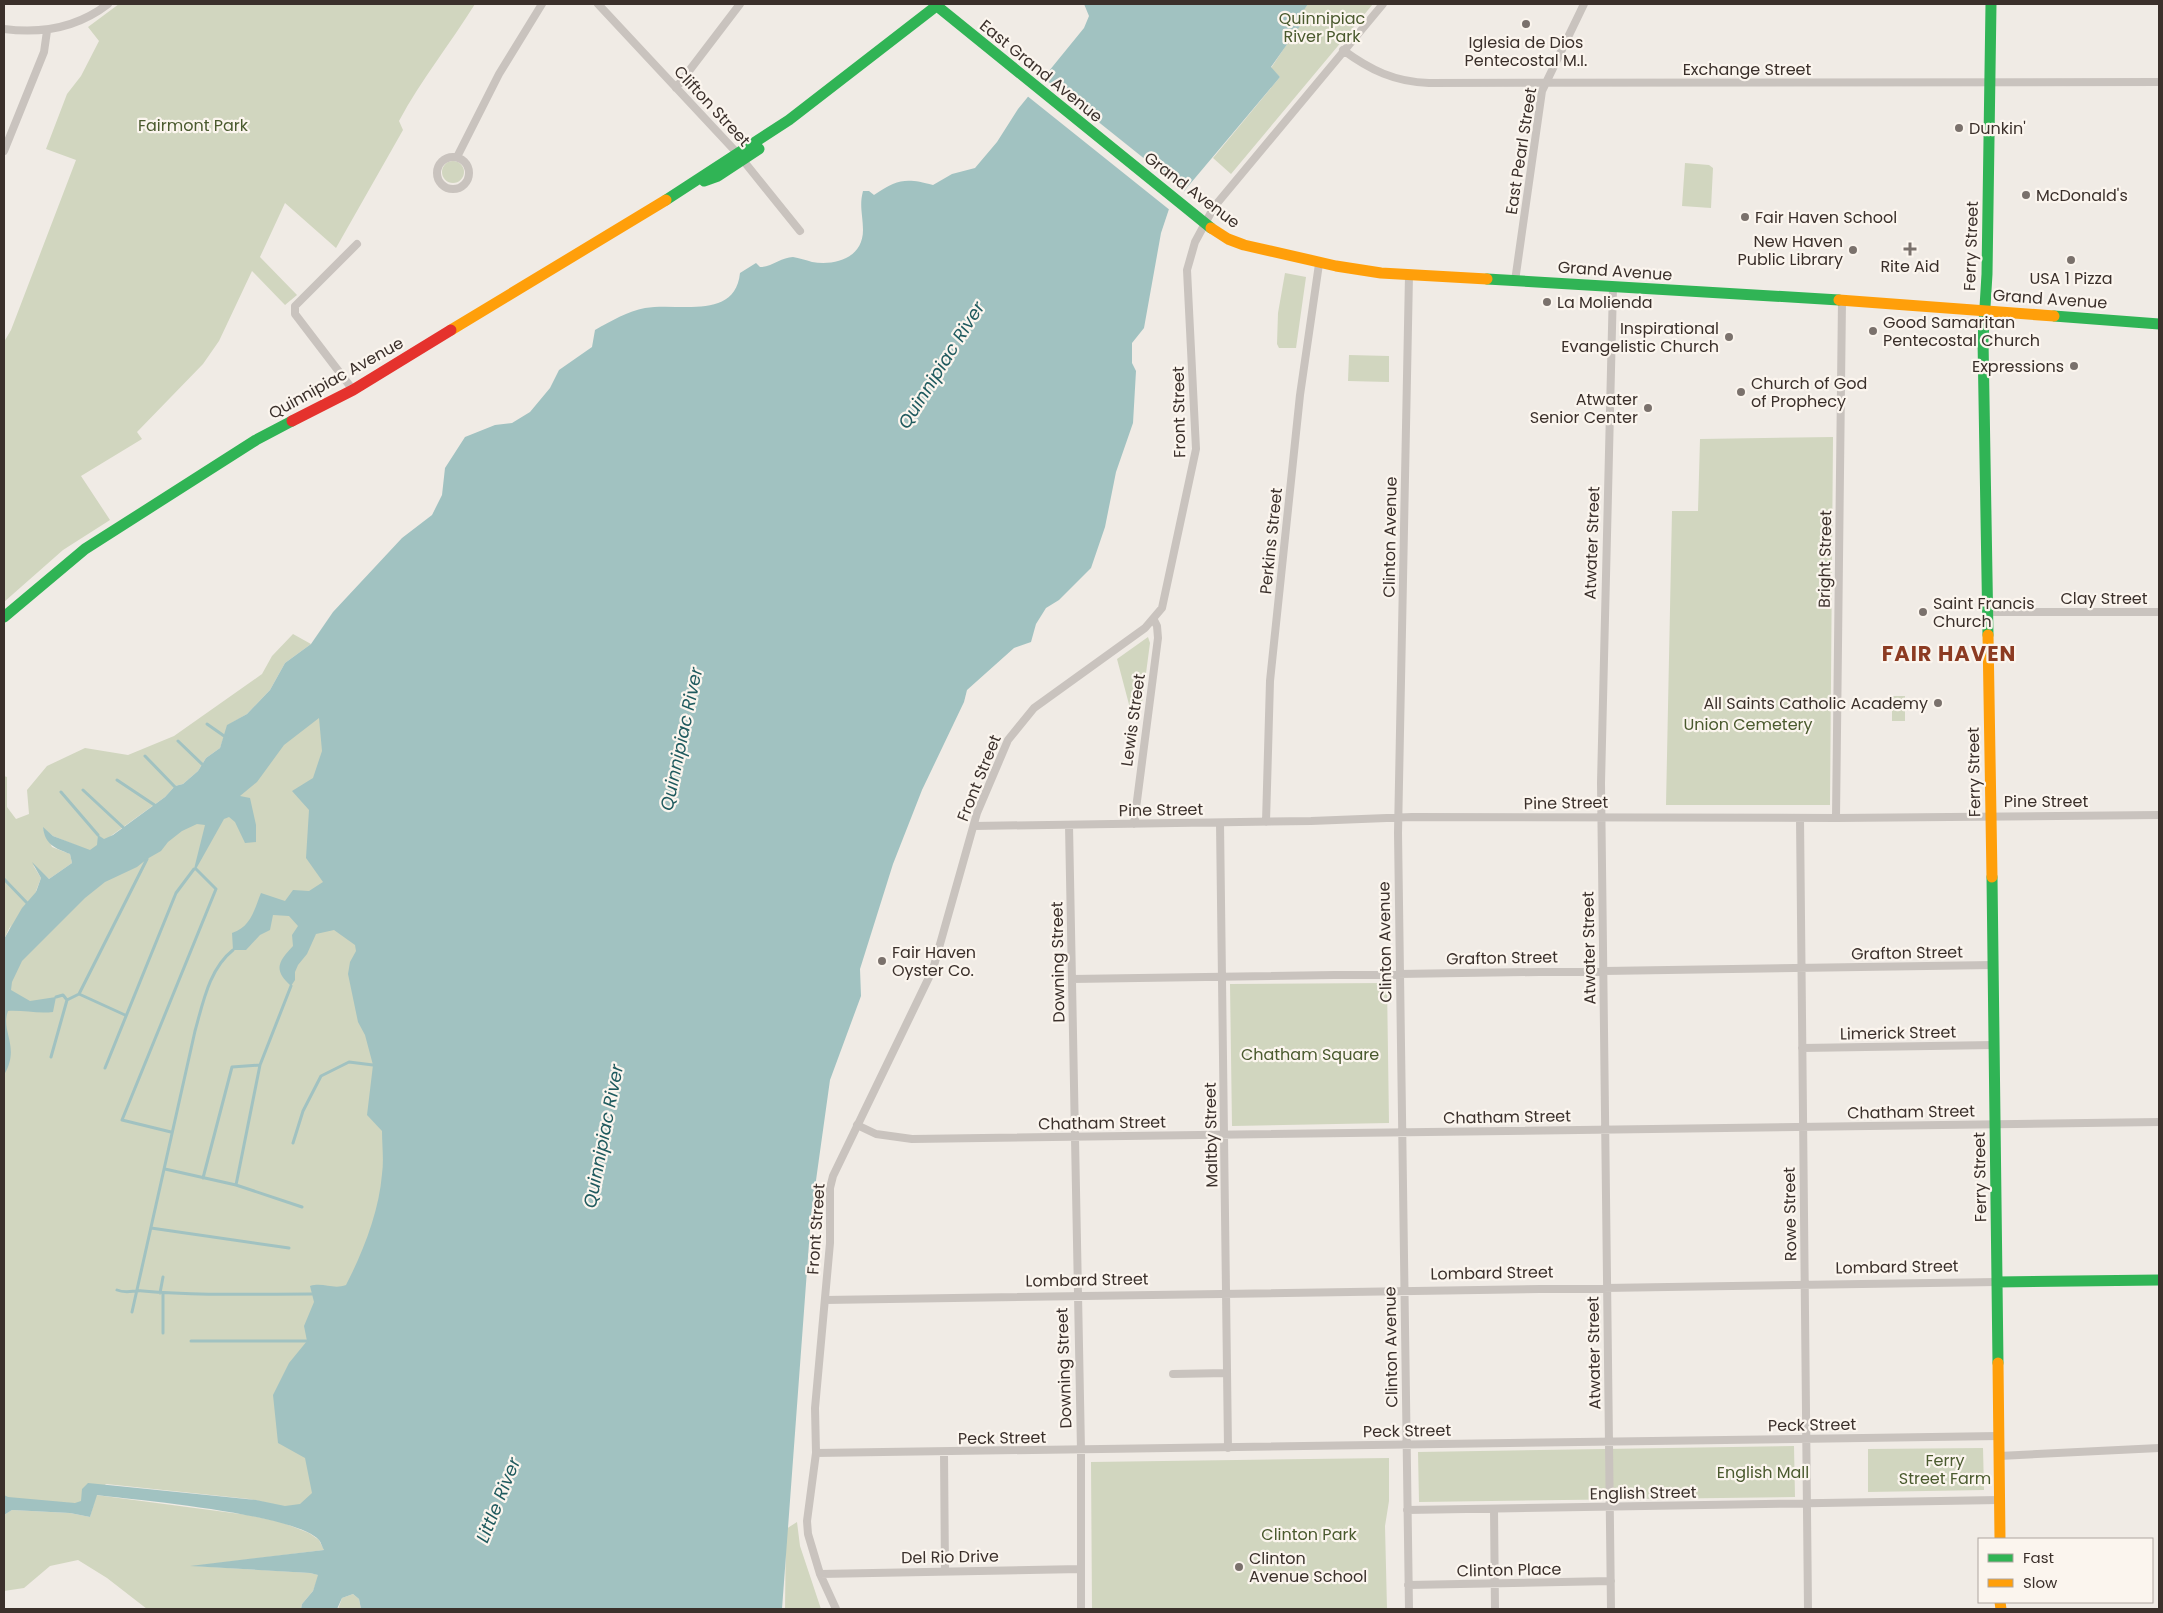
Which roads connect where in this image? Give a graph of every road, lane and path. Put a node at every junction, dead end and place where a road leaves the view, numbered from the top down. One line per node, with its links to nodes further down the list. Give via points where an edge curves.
1 (108, 4): 10 (street, via 82,21)
2 (542, 4): 18 (street, via 499,74)
3 (598, 4): 15 (street, Clifton Street)
4 (740, 4): 15 (street)
5 (1383, 4): 11 (street, Front Street)
6 (1584, 4): 14 (street, East Pearl Street)
7 (1991, 4): 12 (main road, Ferry Street)
8 (937, 5): 16 (main road, East Grand Avenue); 19 (main road, Quinnipiac Avenue)
9 (4, 29): 10 (street)
10 (47, 30): 17 (street, via 44,52)
11 (1343, 50): 14 (street, Exchange Street, via 1377,72 1408,82); 20 (street, Front Street, via 1220,200)
12 (1990, 82): 13 (street, Exchange Street); 14 (street, Exchange Street); 28 (main road, Ferry Street)
13 (2159, 82)
14 (1546, 83): 25 (street, East Pearl Street, via 1542,91)
15 (676, 88): 19 (street, Clifton Street)
16 (1106, 144): 20 (main road, Grand Avenue)
17 (4, 151)
18 (457, 157): 18 (street, via 445,158 436,172 439,181 449,189 460,188 469,176 468,166)
19 (741, 158): 21 (street, Clifton Street); 30 (main road, Quinnipiac Avenue)
20 (1205, 224): 23 (main road, Grand Avenue, via 1236,243); 34 (street, Front Street, via 1193,247 1188,270 1196,449 1166,594)
21 (800, 232)
22 (357, 244): 30 (street, via 294,310)
23 (1319, 264): 24 (main road, Grand Avenue); 41 (street, Perkins Street, via 1300,395 1270,681)
24 (1409, 275): 25 (main road, Grand Avenue); 38 (street, Clinton Avenue)
25 (1515, 281): 26 (main road, Grand Avenue)
26 (1613, 287): 27 (main road, Grand Avenue); 37 (street, Atwater Street)
27 (1842, 300): 28 (main road, Grand Avenue); 40 (street, Bright Street)
28 (1984, 310): 29 (main road, Grand Avenue); 31 (main road, Ferry Street)
29 (2159, 324)
30 (353, 390): 33 (main road, Quinnipiac Avenue, via 256,440 122,524 70,560)
31 (1988, 612): 32 (street, Clay Street); 35 (main road, Ferry Street)
32 (2159, 612)
33 (4, 617)
34 (1154, 620): 43 (street, Lewis Street, via 1158,638); 45 (street, Front Street, via 1043,700 1026,716 1003,748)
35 (1991, 815): 36 (street, Pine Street); 40 (street, Pine Street); 46 (main road, Ferry Street)
36 (2159, 815)
37 (1601, 817): 38 (street, Pine Street); 39 (street, Pine Street); 48 (street, Atwater Street)
38 (1399, 818): 41 (street, Pine Street); 49 (street, Clinton Avenue)
39 (1800, 818): 40 (street, Pine Street); 47 (street, Rowe Street)
40 (1836, 818)
41 (1266, 822): 42 (street, Pine Street)
42 (1220, 823): 43 (street, Pine Street); 50 (street, Maltby Street)
43 (1134, 824): 44 (street, Pine Street)
44 (1069, 825): 45 (street, Pine Street); 51 (street, Downing Street)
45 (974, 826): 56 (street, Front Street, via 933,969)
46 (1993, 965): 47 (street, Grafton Street); 52 (main road, Ferry Street)
47 (1802, 968): 48 (street, Grafton Street); 53 (street, Rowe Street)
48 (1604, 971): 49 (street, Grafton Street); 58 (street, Atwater Street)
49 (1399, 974): 50 (street, Grafton Street); 59 (street, Clinton Avenue)
50 (1223, 976): 51 (street, Grafton Street); 60 (street, Maltby Street)
51 (1072, 979): 61 (street, Downing Street)
52 (1994, 1045): 53 (street, Limerick Street); 55 (main road, Ferry Street)
53 (1802, 1048): 57 (street, Rowe Street)
54 (2159, 1122): 55 (street, Chatham Street)
55 (1995, 1124): 57 (street, Chatham Street); 63 (main road, Ferry Street)
56 (857, 1125): 61 (street, Chatham Street, via 876,1134 912,1139); 69 (street, Front Street, via 830,1188)
57 (1803, 1128): 58 (street, Chatham Street); 64 (street, Rowe Street)
58 (1605, 1129): 59 (street, Chatham Street); 65 (street, Atwater Street)
59 (1401, 1132): 60 (street, Chatham Street); 66 (street, Clinton Avenue)
60 (1225, 1134): 61 (street, Chatham Street); 67 (street, Maltby Street)
61 (1073, 1137): 68 (street, Downing Street)
62 (2159, 1280): 63 (main road, Lombard Street)
63 (1997, 1282): 64 (street, Lombard Street); 72 (main road, Ferry Street)
64 (1804, 1285): 65 (street, Lombard Street); 73 (street, Rowe Street)
65 (1607, 1288): 66 (street, Lombard Street); 74 (street, Atwater Street)
66 (1404, 1291): 67 (street, Lombard Street); 75 (street, Clinton Avenue)
67 (1227, 1294): 68 (street, Lombard Street); 70 (street, Maltby Street)
68 (1076, 1296): 69 (street, Lombard Street); 78 (street, Downing Street)
69 (825, 1300): 79 (street, Front Street, via 815,1408)
70 (1227, 1373): 71 (street); 76 (street, Maltby Street)
71 (1173, 1374)
72 (1999, 1436): 73 (street, Peck Street); 81 (main road, Ferry Street)
73 (1806, 1439): 74 (street, Peck Street); 83 (street, Rowe Street)
74 (1609, 1442): 75 (street, Peck Street); 84 (street, Atwater Street)
75 (1406, 1445): 76 (street, Peck Street); 86 (street, Clinton Avenue)
76 (1228, 1448): 78 (street, Peck Street)
77 (2159, 1448): 81 (street)
78 (1081, 1450): 80 (street, Peck Street); 88 (street, Downing Street)
79 (816, 1453): 80 (street, Peck Street); 90 (street, Front Street, via 807,1521)
80 (944, 1453): 89 (street)
81 (1999, 1456): 82 (main road, Ferry Street)
82 (1999, 1500): 83 (street, English Street); 87 (main road, Ferry Street)
83 (1807, 1504): 84 (street, English Street); 99 (street, Rowe Street)
84 (1610, 1507): 85 (street, English Street); 91 (street, Atwater Street)
85 (1494, 1509): 86 (street, English Street); 92 (street)
86 (1407, 1510): 93 (street, Clinton Avenue)
87 (2000, 1538)
88 (1080, 1569): 89 (street, Del Rio Drive); 95 (street, Downing Street)
89 (945, 1571): 90 (street, Del Rio Drive)
90 (820, 1574): 94 (street, Front Street)
91 (1611, 1581): 92 (street, Clinton Place); 98 (street, Atwater Street)
92 (1495, 1584): 93 (street, Clinton Place); 97 (street)
93 (1408, 1585): 96 (street, Clinton Avenue)
94 (836, 1609)
95 (1081, 1609)
96 (1408, 1609)
97 (1495, 1609)
98 (1611, 1609)
99 (1808, 1609)

